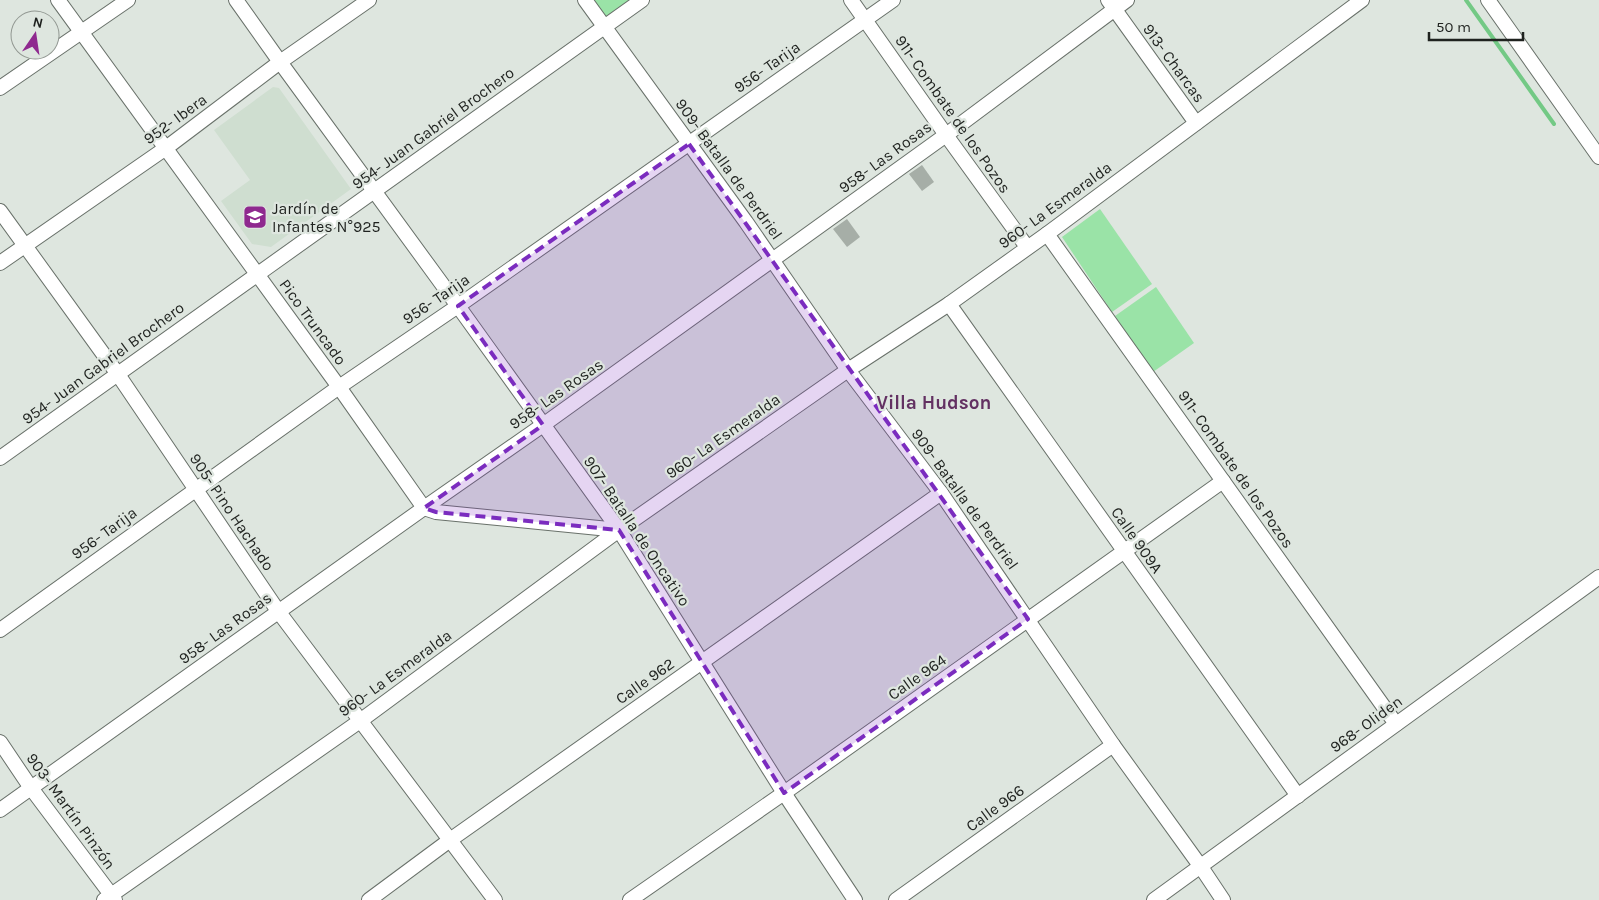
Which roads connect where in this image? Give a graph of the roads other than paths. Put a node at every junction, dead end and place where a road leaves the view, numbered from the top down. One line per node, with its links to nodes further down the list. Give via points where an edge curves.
1 (58, 0): 15 (street, Pico Truncado)
2 (128, 0): 15 (street)
3 (236, 0): 16 (street)
4 (369, 0): 16 (street, 952- Ibera)
5 (585, 0): 14 (street, 909- Batalla de Perdriel)
6 (642, 0): 14 (street, 954- Juan Gabriel Brochero)
7 (851, 0): 13 (street, 911- Combate de los Pozos)
8 (893, 0): 13 (street, 956- Tarija)
9 (1128, 0): 12 (street, 958- Las Rosas)
10 (1362, 0): 18 (street, 960- La Esmeralda)
11 (1489, 0): 22 (street)
12 (1111, 5): 18 (street, 913- Charcas); 19 (street, 958- Las Rosas)
13 (866, 19): 19 (street, 911- Combate de los Pozos); 20 (street, 956- Tarija)
14 (604, 26): 20 (street, 909- Batalla de Perdriel); 23 (street, 954- Juan Gabriel Brochero)
15 (81, 32): 17 (street); 21 (street, Pico Truncado)
16 (280, 62): 21 (street, 952- Ibera); 23 (street, 907- Batalla de Oncativo)
17 (0, 88)
18 (1196, 123): 25 (street, 960- La Esmeralda)
19 (946, 135): 27 (street, 911- Combate de los Pozos); 28 (street, 958- Las Rosas)
20 (689, 144): 28 (street, 909- Batalla de Perdriel); 32 (street, 956- Tarija)
21 (166, 148): 26 (street, 952- Ibera); 30 (street, Pico Truncado)
22 (1599, 157)
23 (374, 192): 30 (street, 954- Juan Gabriel Brochero); 32 (street, 907- Batalla de Oncativo)
24 (0, 211): 26 (street, 905- Pino Hachado)
25 (1047, 234): 27 (street, 960- La Esmeralda); 38 (street, 911- Combate de los Pozos)
26 (24, 246): 29 (street, 952- Ibera); 34 (street, 905- Pino Hachado)
27 (1027, 247): 31 (street, 960- La Esmeralda)
28 (773, 260): 33 (street, 909- Batalla de Perdriel); 36 (street, 958- Las Rosas)
29 (0, 263)
30 (257, 274): 34 (street, 954- Juan Gabriel Brochero); 35 (street, Pico Truncado)
31 (950, 304): 33 (street, 960- La Esmeralda); 43 (street, Calle 909A)
32 (458, 306): 35 (street, 956- Tarija); 36 (street, 907- Batalla de Oncativo)
33 (848, 370): 40 (street, 909- Batalla de Perdriel); 42 (street, 960- La Esmeralda)
34 (118, 373): 37 (street, 954- Juan Gabriel Brochero); 39 (street, 905- Pino Hachado)
35 (339, 387): 39 (street, 956- Tarija); 41 (street, Pico Truncado)
36 (543, 425): 41 (street, 958- Las Rosas); 42 (street, 907- Batalla de Oncativo)
37 (0, 458)
38 (1223, 481): 43 (street, Calle 964); 50 (street, 911- Combate de los Pozos)
39 (195, 489): 45 (street, 905- Pino Hachado); 47 (street, 956- Tarija)
40 (941, 492): 46 (street, 909- Batalla de Perdriel); 48 (street, Calle 962)
41 (424, 508): 42 (street, via 436,512); 45 (street, 958- Las Rosas)
42 (618, 530): 48 (street, 907- Batalla de Oncativo); 49 (street, 960- La Esmeralda)
43 (1124, 551): 46 (street, Calle 964); 55 (street, Calle 909A)
44 (1599, 577): 50 (street, 968- Oliden)
45 (278, 611): 49 (street, 905- Pino Hachado); 53 (street, 958- Las Rosas)
46 (1028, 619): 52 (street, 909- Batalla de Perdriel); 54 (street, Calle 964)
47 (0, 630)
48 (702, 662): 54 (street, 907- Batalla de Oncativo); 57 (street, Calle 962)
49 (360, 721): 57 (street, 905- Pino Hachado); 59 (street, 960- La Esmeralda)
50 (1396, 724): 55 (street, 968- Oliden)
51 (0, 742): 53 (street, 903- Martín Pinzón)
52 (1113, 745): 58 (street, 909- Batalla de Perdriel); 64 (street, Calle 966)
53 (31, 788): 56 (street, 958- Las Rosas); 59 (street, 903- Martín Pinzón)
54 (784, 793): 62 (street, Calle 964); 63 (street, 907- Batalla de Oncativo)
55 (1298, 796): 58 (street, 968- Oliden)
56 (0, 810)
57 (450, 840): 60 (street, Calle 962); 61 (street, 905- Pino Hachado)
58 (1201, 867): 65 (street, 968- Oliden); 66 (street, 909- Batalla de Perdriel)
59 (110, 898)
60 (369, 900)
61 (495, 900)
62 (630, 900)
63 (854, 900)
64 (896, 900)
65 (1154, 900)
66 (1223, 900)

